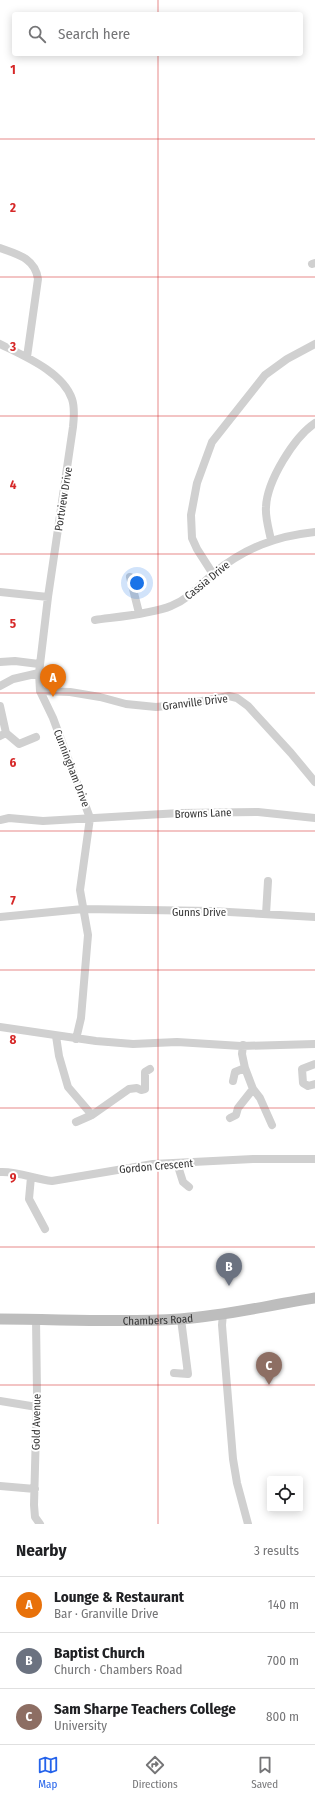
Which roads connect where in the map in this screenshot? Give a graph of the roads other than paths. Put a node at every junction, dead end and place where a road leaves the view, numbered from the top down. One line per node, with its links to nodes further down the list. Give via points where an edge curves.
1 (0, 248): 4 (street, via 29,260 37,272)
2 (0, 344): 4 (street, Portview Drive)
3 (315, 344): 8 (street, via 287,359 265,375 212,442 197,483 191,515 192,538)
4 (26, 357): 11 (street, Portview Drive, via 58,377 67,387 74,412 74,427)
5 (315, 423): 7 (street, via 290,450 274,477 266,507)
6 (315, 532): 7 (street, Cassia Drive)
7 (271, 540): 8 (street, Cassia Drive, via 232,559)
8 (213, 574): 12 (street, Cassia Drive, via 187,598 170,607)
9 (130, 576): 12 (street)
10 (0, 592): 11 (street)
11 (48, 597): 15 (street, Portview Drive)
12 (139, 614): 13 (street, Cassia Drive)
13 (95, 620)
14 (0, 662): 15 (street)
15 (39, 664): 16 (street, Portview Drive)
16 (39, 673): 17 (street, via 13,679); 18 (street, Portview Drive)
17 (0, 686)
18 (40, 691): 22 (street, Granville Drive, via 70,692 126,704 156,707 229,696 237,698 248,706); 23 (street, Cunningham Drive, via 53,718)
19 (0, 706): 20 (street)
20 (3, 735): 21 (street, via 19,744)
21 (36, 737)
22 (315, 782)
23 (90, 818): 24 (street, Browns Lane, via 258,812); 25 (street, Browns Lane); 27 (street, Cunningham Drive, via 80,890)
24 (315, 818)
25 (0, 820)
26 (268, 881): 28 (street)
27 (83, 909): 28 (street, Gunns Drive); 30 (street, Gunns Drive); 33 (street, Cunningham Drive, via 88,935 81,1018)
28 (266, 914): 29 (street, Gunns Drive)
29 (315, 916)
30 (0, 917)
31 (0, 1027): 32 (street)
32 (56, 1036): 33 (street); 42 (street, via 68,1088)
33 (76, 1039): 35 (street, via 133,1044 177,1042)
34 (315, 1044): 35 (street)
35 (243, 1046): 37 (street)
36 (315, 1064): 40 (street, via 302,1069 303,1083 308,1086)
37 (245, 1068): 39 (street, via 235,1072); 41 (street)
38 (150, 1069): 42 (street, via 145,1072 145,1089 129,1089)
39 (233, 1081)
40 (315, 1084)
41 (253, 1089): 43 (street, via 238,1108 236,1115); 45 (street)
42 (92, 1115): 44 (street)
43 (230, 1118)
44 (76, 1122)
45 (272, 1125)
46 (315, 1159): 47 (street, Gordon Crescent)
47 (177, 1163): 49 (street, Gordon Crescent, via 153,1164 52,1181); 50 (street, via 183,1182)
48 (0, 1172): 49 (street, Gordon Crescent, via 13,1172)
49 (32, 1177): 51 (street, via 29,1199)
50 (189, 1187)
51 (45, 1229)
52 (315, 1298): 53 (street, Chambers Road)
53 (223, 1314): 56 (street, Chambers Road); 63 (street, via 233,1459)
54 (0, 1319): 55 (street, Chambers Road)
55 (36, 1319): 56 (street, Chambers Road); 59 (street, Gold Avenue)
56 (181, 1319): 57 (street, via 188,1374)
57 (174, 1373)
58 (0, 1401): 59 (street)
59 (36, 1406): 61 (street, Gold Avenue)
60 (0, 1486): 61 (street)
61 (35, 1489): 62 (street, Gold Avenue, via 35,1517)
62 (40, 1524)
63 (248, 1524)

